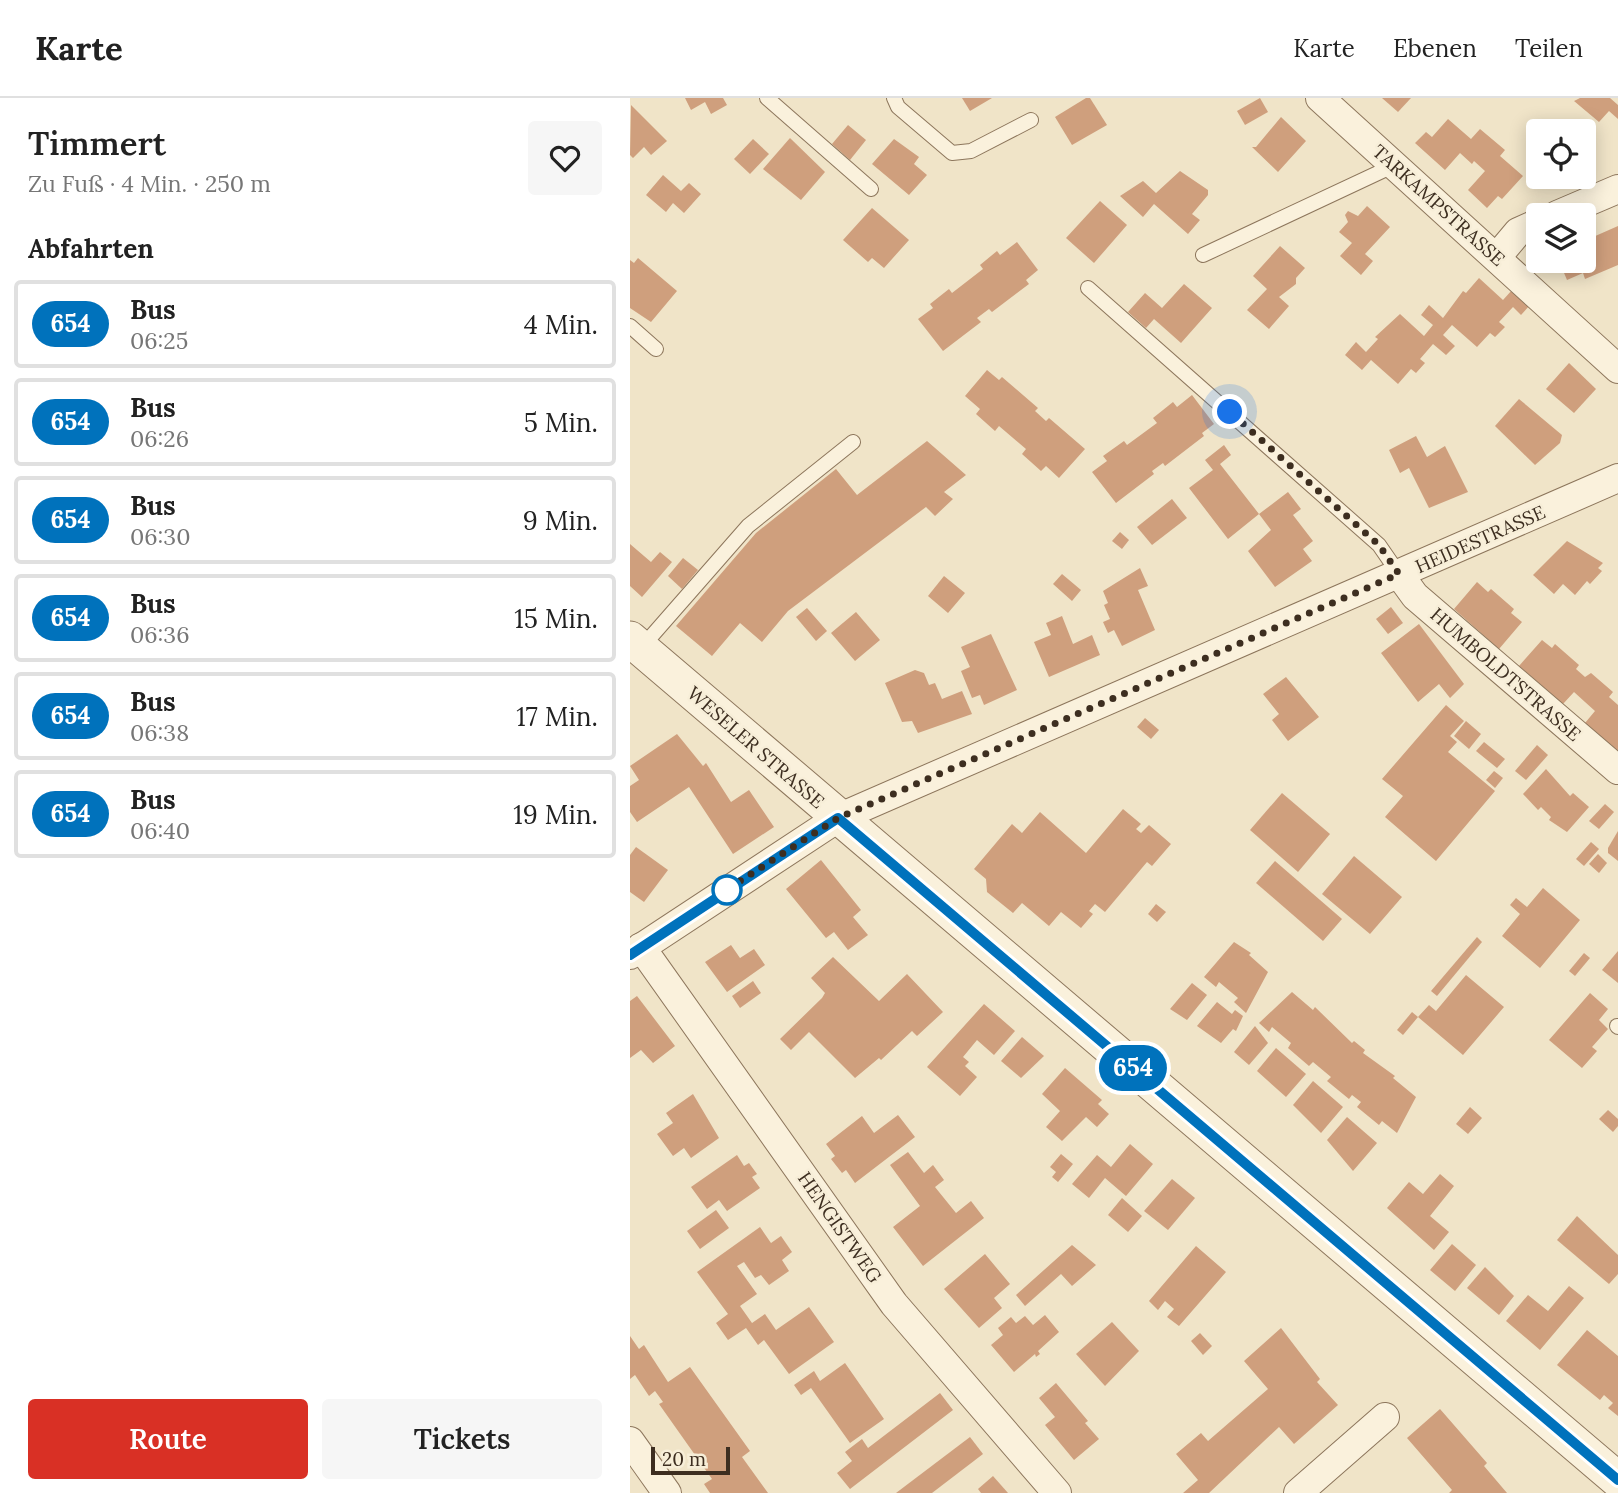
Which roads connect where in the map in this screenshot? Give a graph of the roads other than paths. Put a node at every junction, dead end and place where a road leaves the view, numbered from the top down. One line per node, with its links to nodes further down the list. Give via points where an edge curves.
1 (767, 98): 6 (lane)
2 (894, 98): 4 (lane, via 898,107 952,153 971,151)
3 (1320, 98): 5 (street, TARKAMPSTRASSE)
4 (1031, 120)
5 (1395, 165): 10 (lane); 11 (street, TARKAMPSTRASSE)
6 (872, 189)
7 (1618, 189): 8 (street)
8 (1585, 203)
9 (1526, 228): 11 (street)
10 (1203, 255)
11 (1497, 257): 15 (street, TARKAMPSTRASSE)
12 (1088, 288): 18 (lane, via 1379,545)
13 (630, 326): 14 (lane)
14 (656, 349)
15 (1618, 369)
16 (853, 442): 19 (lane, via 748,526)
17 (1618, 478): 18 (street, HEIDESTRASSE)
18 (1399, 574): 20 (street, HUMBOLDTSTRASSE, via 1415,596); 21 (street, HEIDESTRASSE)
19 (635, 644): 21 (street, WESELER STRASSE)
20 (1618, 770)
21 (838, 818): 22 (street, HEIDESTRASSE); 25 (street, WESELER STRASSE)
22 (636, 951): 27 (street, HENGISTWEG, via 894,1304)
23 (1385, 1417): 28 (street)
24 (630, 1441): 26 (street)
25 (1618, 1480)
26 (667, 1493)
27 (1057, 1493)
28 (1298, 1493)

